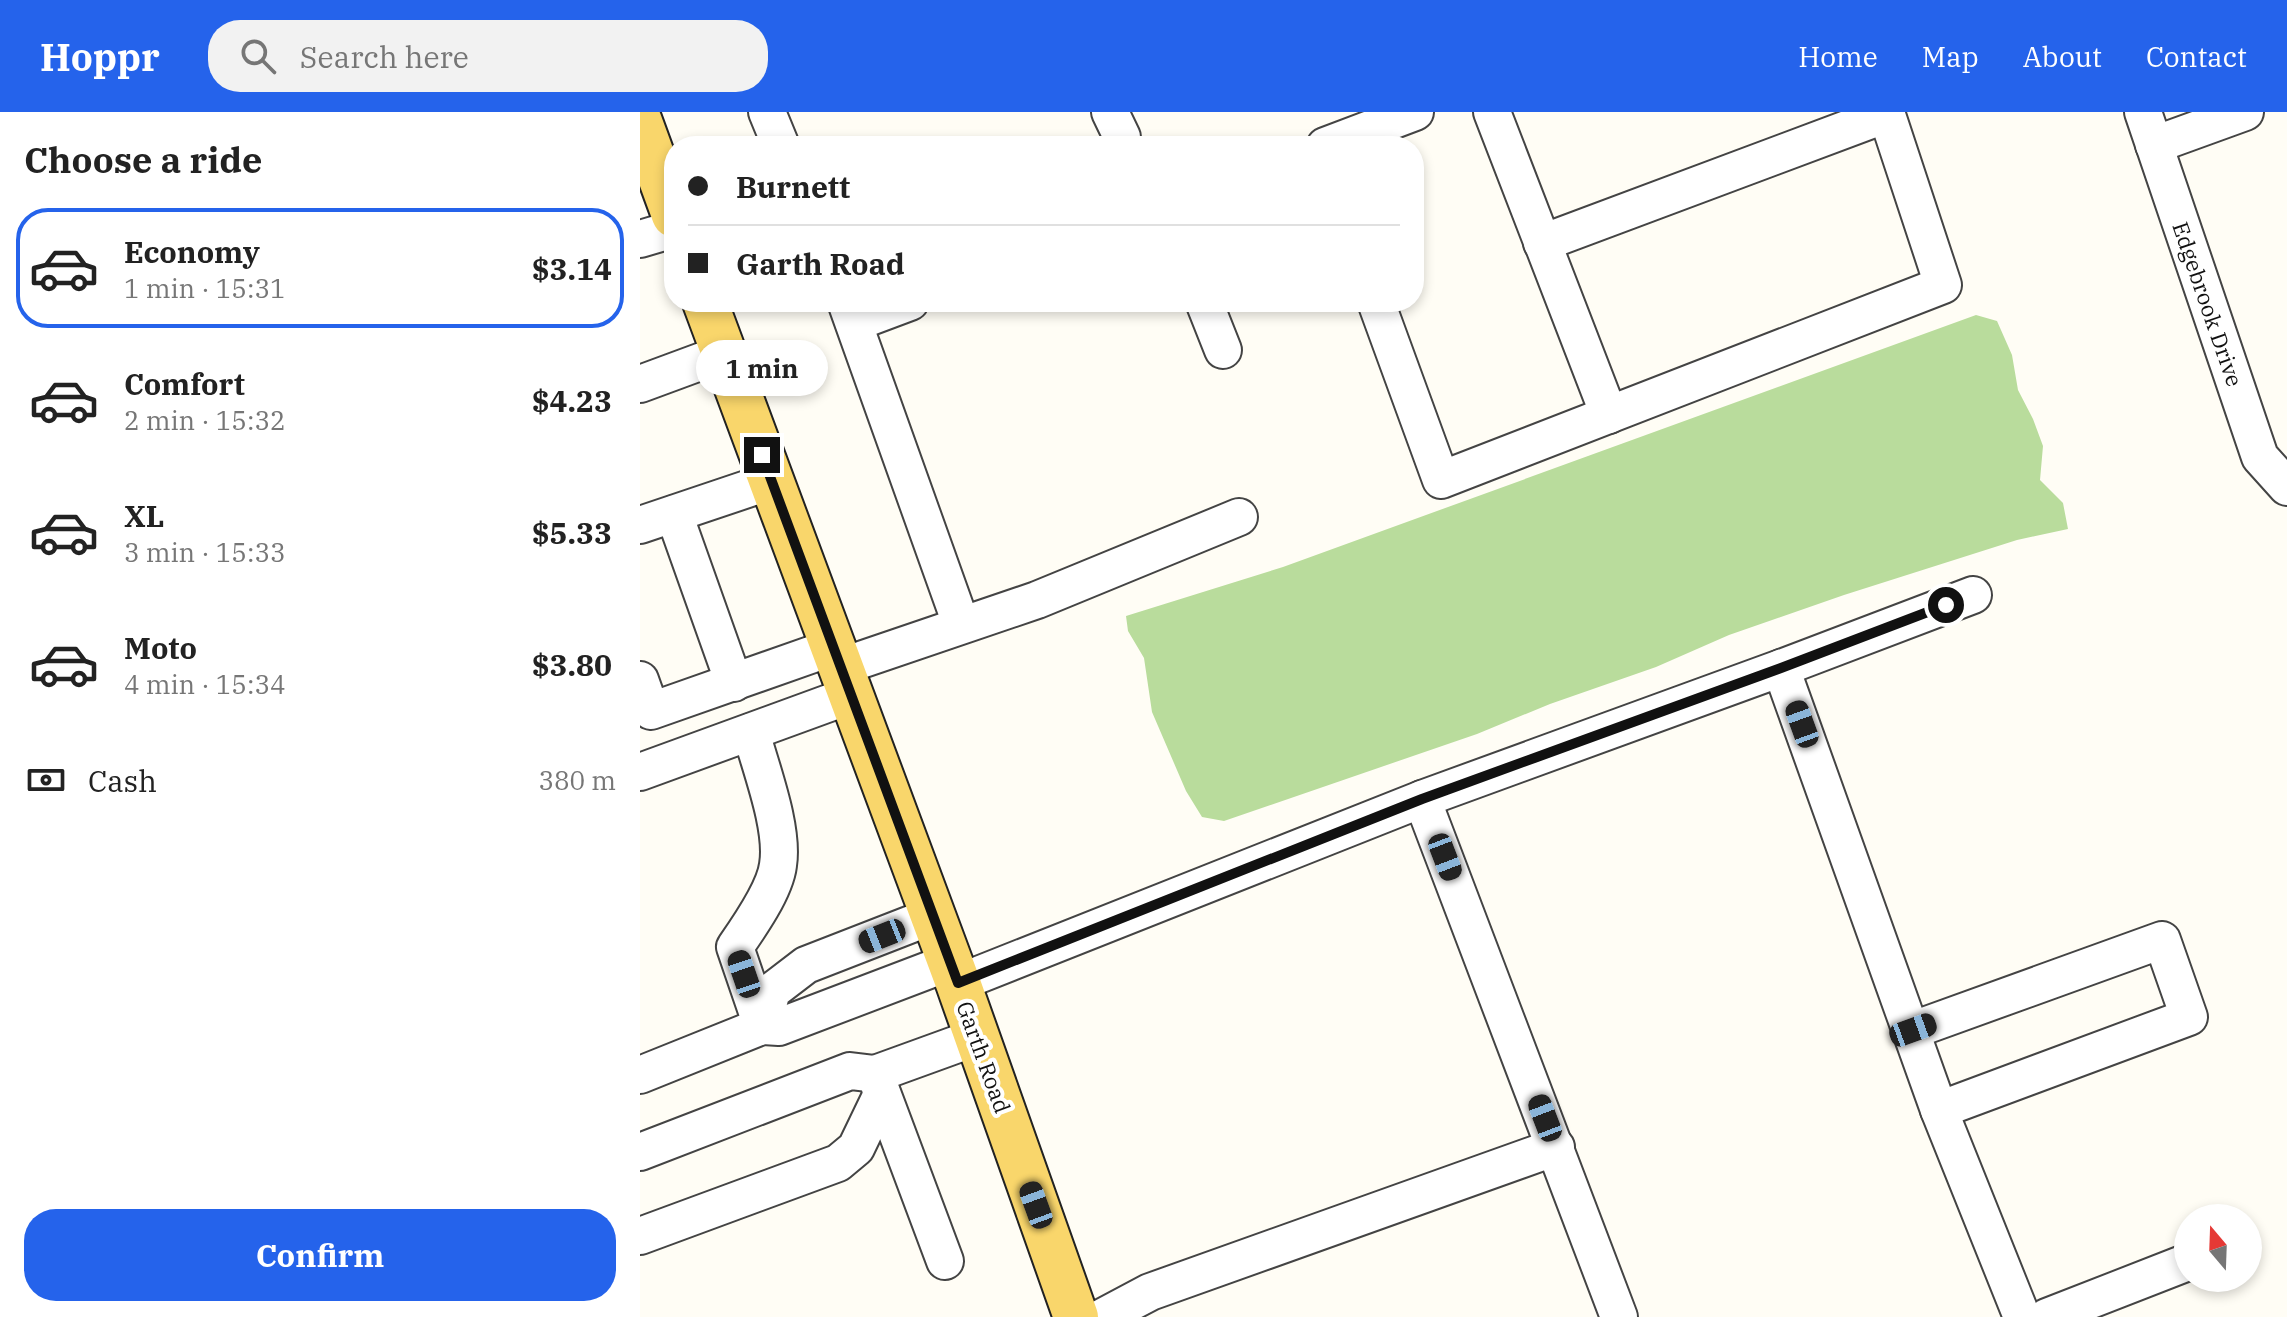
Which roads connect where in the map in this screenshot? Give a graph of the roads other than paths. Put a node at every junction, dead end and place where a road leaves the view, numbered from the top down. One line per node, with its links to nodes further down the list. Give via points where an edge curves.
1 (767, 112): 9 (street)
2 (1110, 112): 10 (street)
3 (1415, 112): 11 (street)
4 (1492, 112): 15 (street)
5 (2245, 112): 8 (street)
6 (1887, 113): 15 (street); 23 (street, via 1943,285)
7 (640, 122): 12 (main road)
8 (2149, 129): 25 (street, Edgebrook Drive, via 2260,457)
9 (777, 136)
10 (1122, 136)
11 (1351, 136)
12 (664, 188)
13 (664, 232): 14 (street)
14 (640, 239)
15 (1542, 243): 23 (street)
16 (716, 312): 21 (main road, Garth Road)
17 (1208, 312): 20 (street)
18 (1380, 312): 23 (street, via 1441,480)
19 (850, 313): 30 (street)
20 (1223, 350)
21 (724, 353): 22 (street); 24 (main road, Garth Road)
22 (640, 384)
23 (1609, 415)
24 (771, 481): 26 (street); 32 (main road, Garth Road)
25 (2287, 487)
26 (674, 514): 28 (street); 33 (street)
27 (1239, 517): 30 (street, via 1037,600)
28 (640, 525)
29 (1973, 595): 31 (street)
30 (961, 624): 32 (street)
31 (1781, 668): 37 (street); 41 (street)
32 (841, 669): 33 (street); 35 (street); 38 (main road, Garth Road)
33 (734, 683): 34 (street)
34 (644, 702)
35 (751, 732): 36 (street); 40 (street, via 775,820 778,866 758,914 735,947)
36 (640, 772)
37 (1422, 799): 39 (street); 46 (street)
38 (932, 916): 39 (main road, Garth Road); 40 (street, via 806,965 772,991)
39 (954, 973): 40 (street, via 779,1027); 42 (main road, Garth Road)
40 (762, 1026): 43 (street)
41 (1913, 1030): 45 (street); 45 (street, via 2162,940 2189,1017)
42 (977, 1037): 44 (street); 51 (main road, Garth Road)
43 (640, 1075)
44 (878, 1084): 47 (street, via 850,1071); 48 (street, via 856,1148 838,1163); 49 (street)
45 (1939, 1110): 54 (street)
46 (1556, 1147): 52 (street, via 1150,1292); 53 (street)
47 (640, 1152)
48 (640, 1236)
49 (945, 1261)
50 (2174, 1267): 55 (street)
51 (1076, 1317)
52 (1103, 1317)
53 (1619, 1317)
54 (2022, 1317)
55 (2047, 1317)

